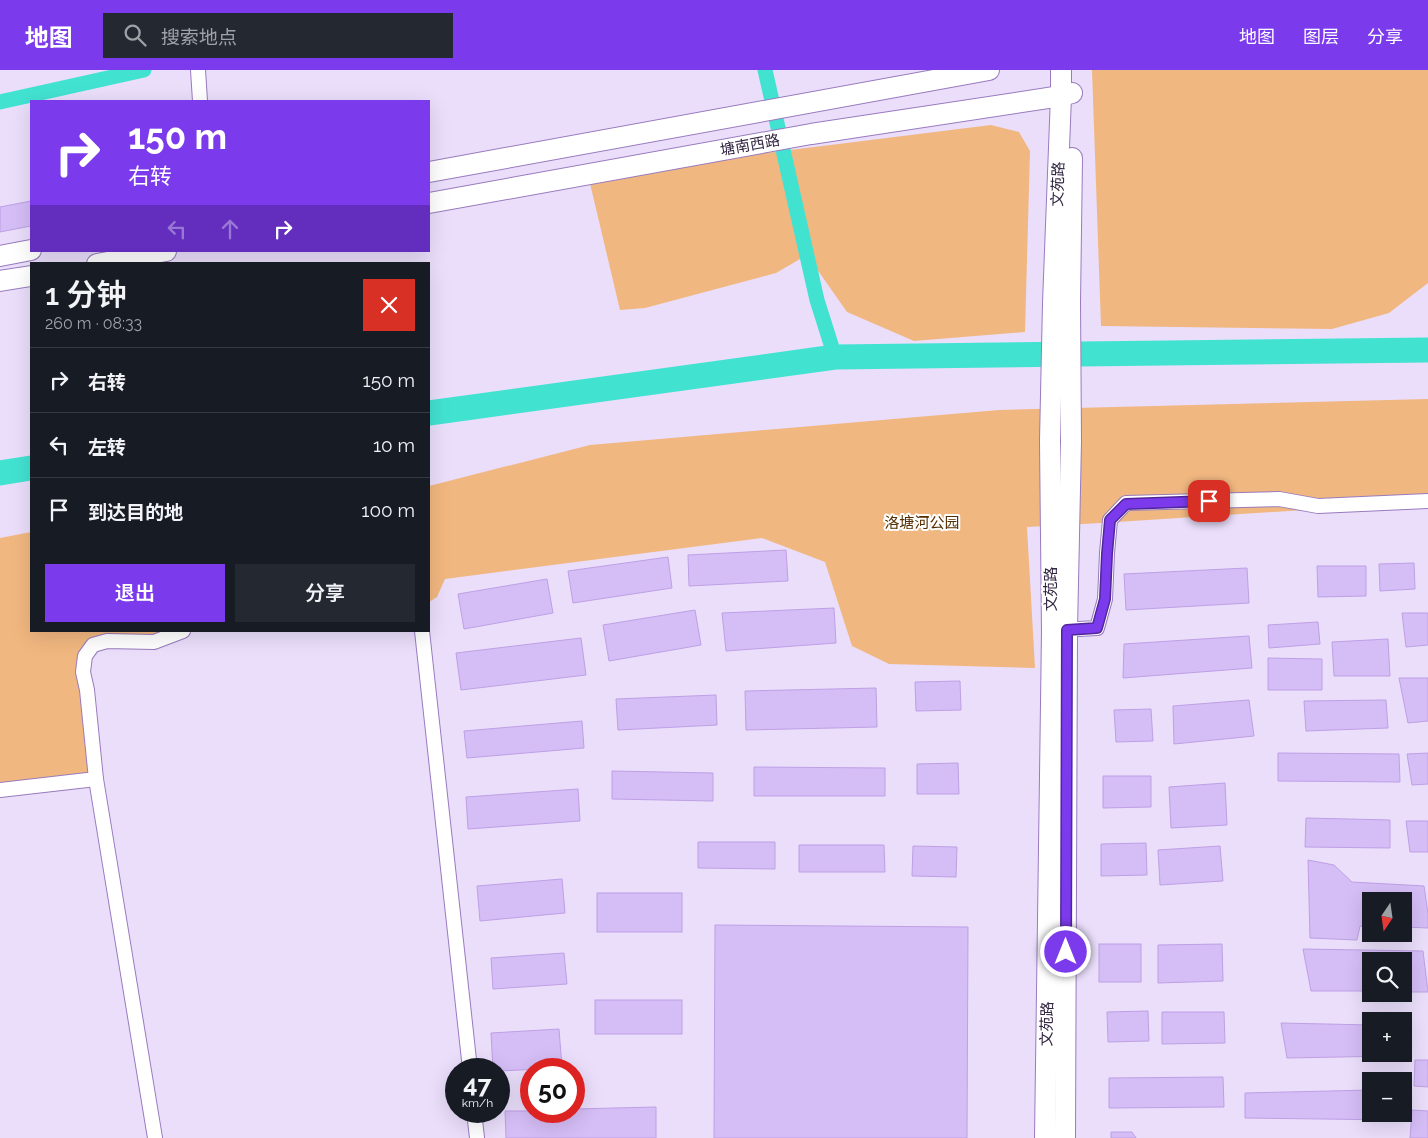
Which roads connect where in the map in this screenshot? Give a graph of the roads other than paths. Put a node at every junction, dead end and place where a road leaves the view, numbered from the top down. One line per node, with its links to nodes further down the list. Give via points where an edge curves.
1 (989, 70): 7 (main road, 塘南西路)
2 (1061, 70): 5 (main road, 文苑路)
3 (1073, 70): 5 (main road, 文苑路)
4 (198, 75): 6 (street)
5 (1067, 95): 8 (main road, 塘南西路, via 811,134); 15 (main road, 文苑路)
6 (200, 100)
7 (430, 172)
8 (430, 204)
9 (30, 250): 11 (main road)
10 (161, 252): 12 (main road)
11 (0, 256)
12 (108, 262)
13 (30, 276): 14 (main road)
14 (0, 281)
15 (1061, 302): 17 (main road, 文苑路, via 1050,441); 17 (main road, 文苑路, via 1071,440)
16 (1428, 501): 17 (street, via 1318,506 1279,499 1126,504 1110,520 1105,599 1097,628)
17 (1059, 630): 26 (main road, 文苑路); 27 (main road, 文苑路)
18 (180, 632): 20 (street, via 154,642 107,641 92,645 85,656 83,672)
19 (422, 632): 22 (street)
20 (96, 779): 21 (street); 24 (street)
21 (0, 790)
22 (469, 1058)
23 (475, 1123): 25 (street)
24 (155, 1138)
25 (477, 1138)
26 (1045, 1138)
27 (1065, 1138)

